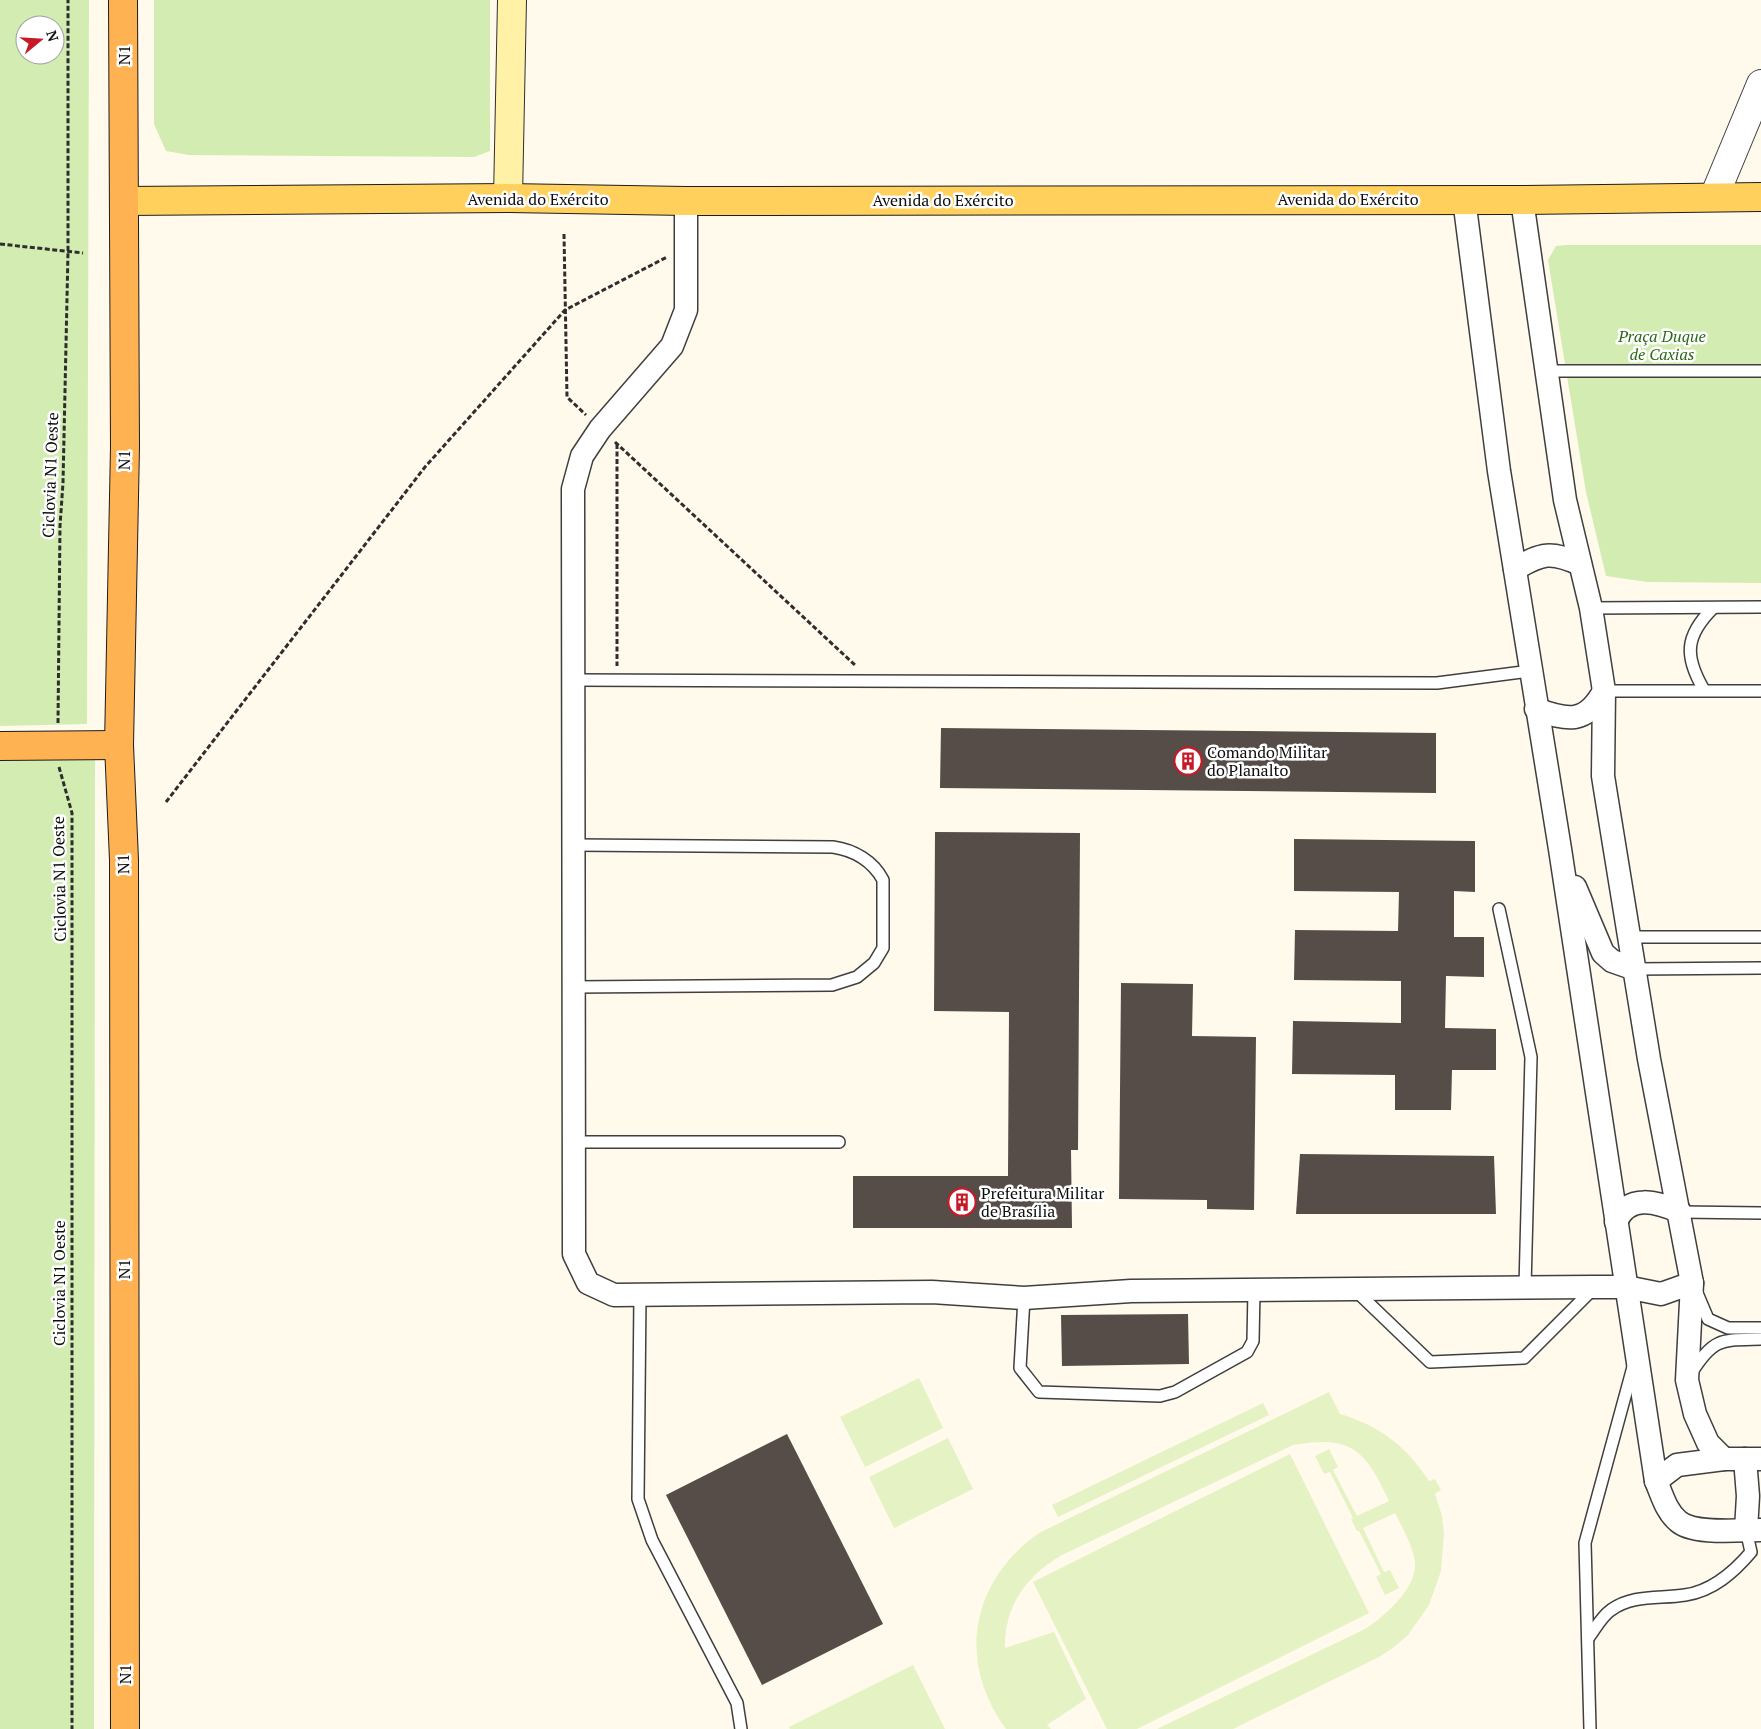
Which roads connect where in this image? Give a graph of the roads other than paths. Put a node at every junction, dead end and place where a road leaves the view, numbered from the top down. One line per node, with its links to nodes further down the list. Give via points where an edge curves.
1 (123, 0): 9 (highway, N1)
2 (512, 0): 5 (main road)
3 (1761, 84): 6 (street)
4 (1761, 197): 6 (main road, Avenida do Exército)
5 (508, 198): 9 (main road, Avenida do Exército); 10 (main road, Avenida do Exército)
6 (1714, 198): 8 (main road, Avenida do Exército)
7 (1464, 199): 8 (main road, Avenida do Exército); 10 (main road, Avenida do Exército); 14 (street)
8 (1522, 200): 11 (street)
9 (124, 201): 24 (highway, N1, via 125,437)
10 (686, 201): 19 (street, via 686,310 672,346 600,429 582,456 573,489)
11 (1547, 371): 12 (lane); 13 (street, via 1565,500)
12 (1761, 371)
13 (1580, 564): 14 (street, via 1559,554 1535,558); 16 (street)
14 (1515, 569): 18 (street)
15 (1761, 607): 17 (lane)
16 (1591, 608): 17 (lane); 21 (street)
17 (1713, 608): 20 (lane, via 1698,624 1689,648 1693,671)
18 (1530, 671): 19 (lane, via 1437,682); 23 (street)
19 (575, 680): 26 (street)
20 (1704, 690): 21 (lane); 22 (lane)
21 (1604, 691): 23 (street, via 1596,707 1572,718 1560,718); 29 (street, via 1603,776)
22 (1761, 691)
23 (1536, 709): 27 (street)
24 (120, 745): 25 (highway); 55 (highway, N1, via 124,860)
25 (0, 746)
26 (575, 845): 33 (street); 33 (lane, via 833,847 850,850 878,871 883,880 883,948 874,963 857,977 832,985)
27 (1560, 849): 32 (street, via 1603,953 1612,961); 38 (street)
28 (1499, 910): 42 (lane, via 1532,1057)
29 (1630, 937): 30 (lane); 32 (street)
30 (1761, 937)
31 (1761, 968): 32 (lane)
32 (1635, 969): 36 (street, via 1649,1059)
33 (575, 987): 34 (street)
34 (575, 1142): 35 (lane); 45 (street, via 574,1254 588,1283 614,1295)
35 (838, 1142)
36 (1680, 1212): 37 (lane); 38 (street, via 1666,1205 1638,1202 1627,1206); 39 (street)
37 (1761, 1213)
38 (1616, 1222): 40 (street)
39 (1692, 1283): 40 (street, via 1661,1294); 47 (lane, via 1708,1319 1728,1328); 50 (street)
40 (1626, 1286): 41 (street); 49 (street)
41 (1594, 1287): 42 (street); 43 (lane, via 1524,1358 1430,1362)
42 (1525, 1288): 43 (street)
43 (1354, 1289): 44 (street)
44 (1254, 1290): 46 (street, via 1131,1291); 46 (lane, via 1254,1341 1247,1352 1175,1392 1160,1396 1039,1392 1020,1368)
45 (640, 1295): 46 (street, via 932,1292); 56 (lane, via 638,1499 652,1540 737,1703)
46 (1024, 1298)
47 (1761, 1328)
48 (1761, 1339): 50 (lane, via 1726,1340 1704,1352)
49 (1637, 1355): 52 (street); 54 (lane, via 1585,1543)
50 (1687, 1380): 51 (street, via 1695,1414 1708,1442)
51 (1743, 1459): 52 (street, via 1678,1465); 53 (street)
52 (1656, 1481): 53 (street, via 1670,1513 1683,1526 1701,1530)
53 (1754, 1530): 54 (lane, via 1752,1552 1732,1573 1710,1587 1687,1595 1636,1598 1610,1610)
54 (1589, 1637): 57 (lane)
55 (125, 1729)
56 (741, 1729)
57 (1590, 1729)

